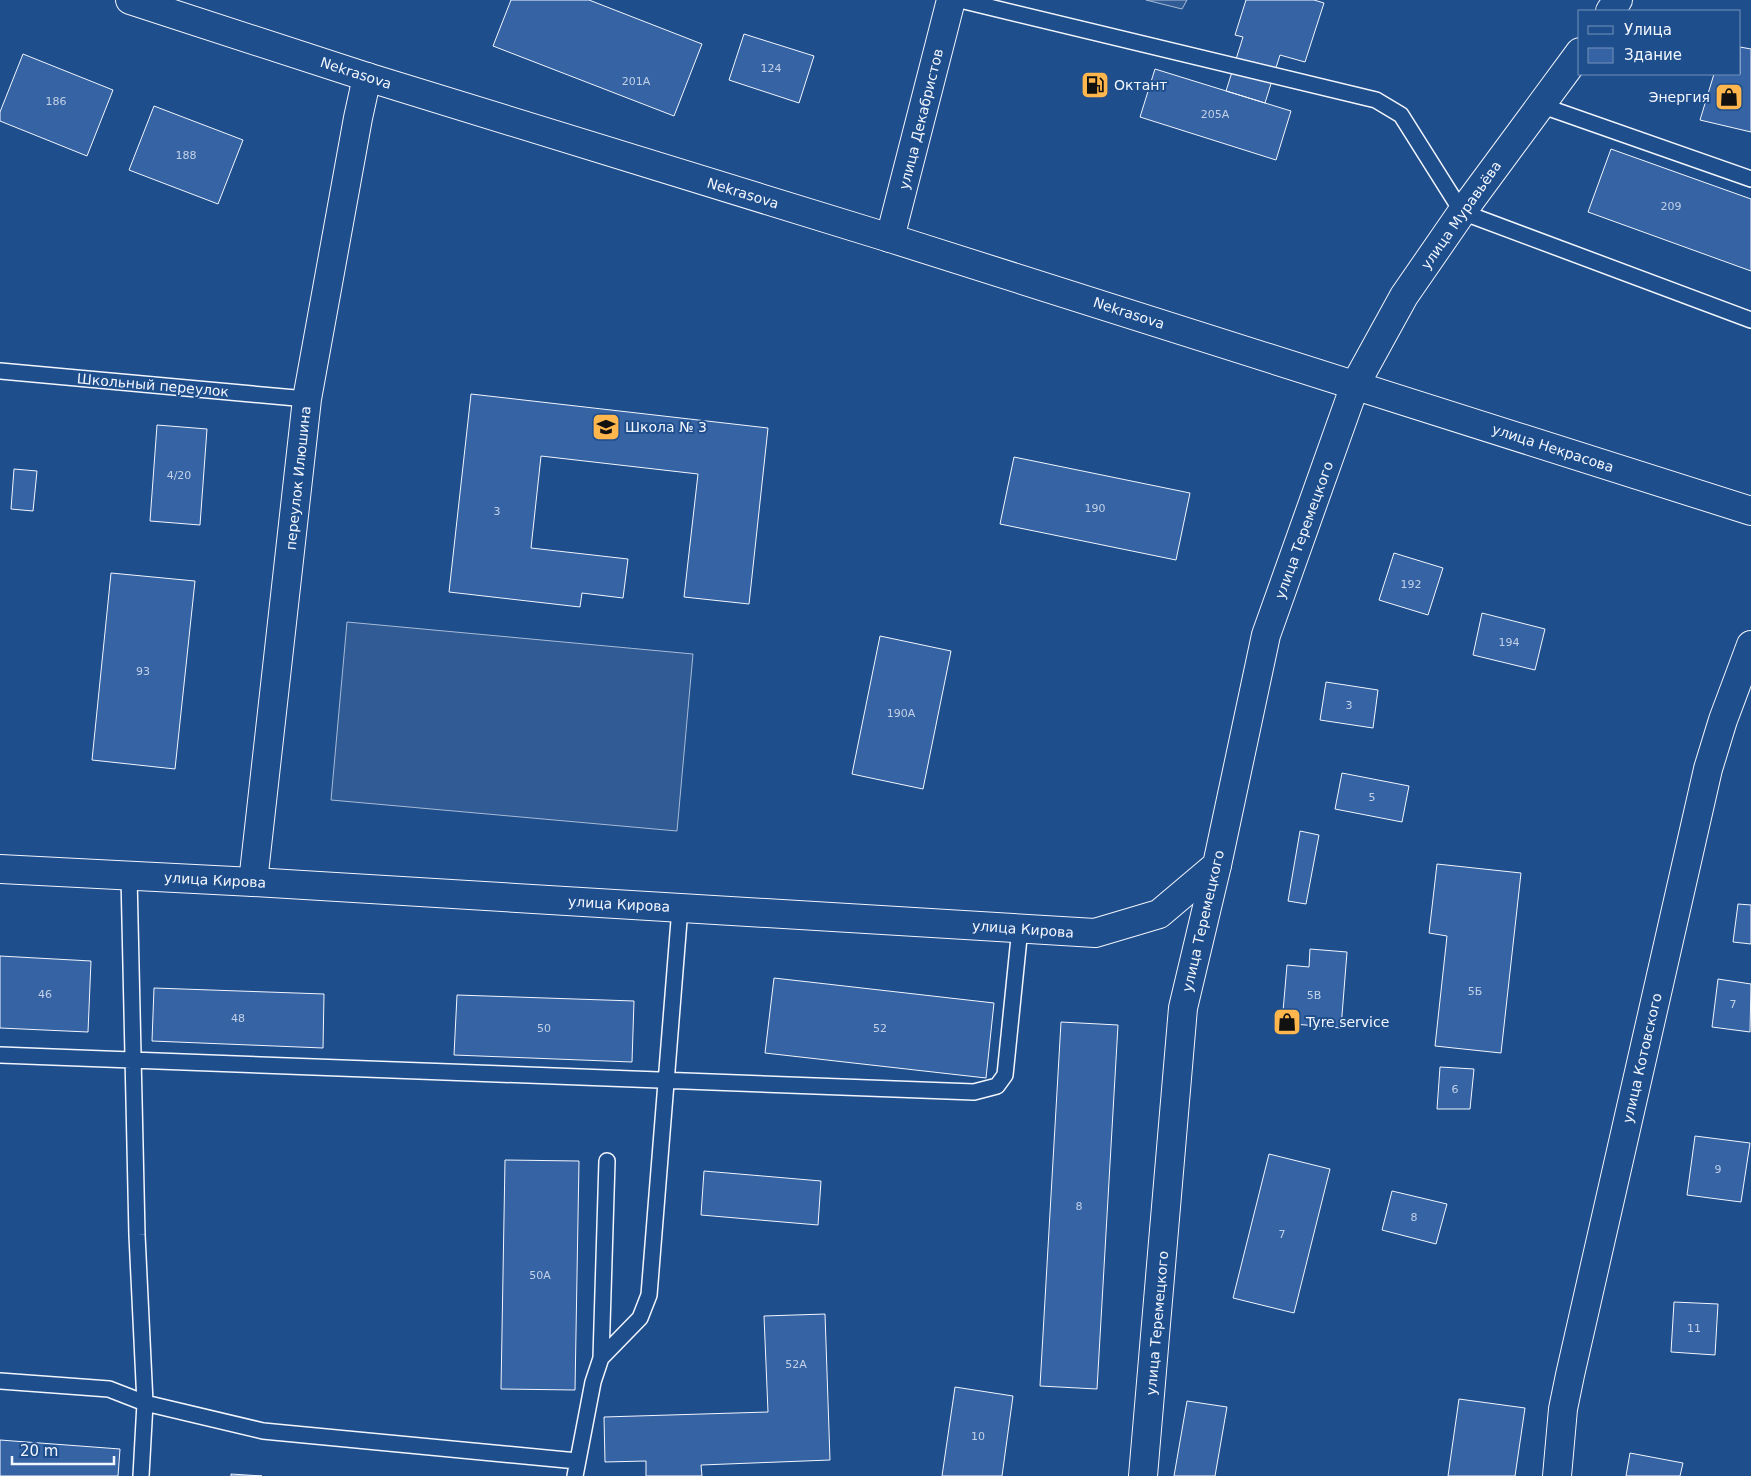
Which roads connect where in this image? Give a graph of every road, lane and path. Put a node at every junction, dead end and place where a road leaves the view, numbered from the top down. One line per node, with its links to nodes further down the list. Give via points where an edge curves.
1 (130, 0): 5 (main road, Nekrasova)
2 (951, 0): 9 (main road, улица Декабристов)
3 (960, 0): 8 (lane, via 1376,100 1401,115)
4 (1578, 55): 6 (main road, улица Муравьёва)
5 (367, 77): 9 (main road, Nekrasova); 13 (main road, переулок Илюшина)
6 (1540, 105): 7 (lane); 8 (main road, улица Муравьёва)
7 (1751, 180)
8 (1462, 212): 10 (lane); 12 (main road, улица Муравьёва, via 1404,296)
9 (890, 238): 12 (main road, Nekrasova)
10 (1751, 320)
11 (0, 371): 13 (lane, Школьный переулок)
12 (1355, 385): 14 (main road, улица Некрасова); 16 (main road, улица Теремецкого, via 1266,635)
13 (307, 399): 19 (main road, переулок Илюшина)
14 (1751, 511)
15 (1751, 645): 33 (main road, улица Котовского, via 1708,769 1568,1383)
16 (1217, 865): 21 (main road, улица Кирова, via 1159,914 1095,934); 32 (main road, улица Теремецкого, via 1183,1008)
17 (0, 869): 18 (main road, улица Кирова)
18 (129, 876): 19 (main road, улица Кирова); 23 (lane)
19 (253, 882): 20 (main road, улица Кирова)
20 (680, 908): 21 (main road, улица Кирова); 24 (lane)
21 (1020, 928): 24 (lane, via 1005,1075 996,1086 974,1092)
22 (0, 1055): 23 (lane)
23 (133, 1060): 24 (lane); 28 (lane)
24 (666, 1081): 26 (lane, via 649,1295 640,1318)
25 (608, 1161): 26 (lane)
26 (602, 1358): 29 (lane, via 593,1382)
27 (0, 1381): 28 (lane, via 108,1389)
28 (145, 1403): 29 (lane, via 263,1431); 30 (lane)
29 (577, 1461): 31 (lane)
30 (141, 1476)
31 (575, 1476)
32 (1143, 1476)
33 (1557, 1476)

